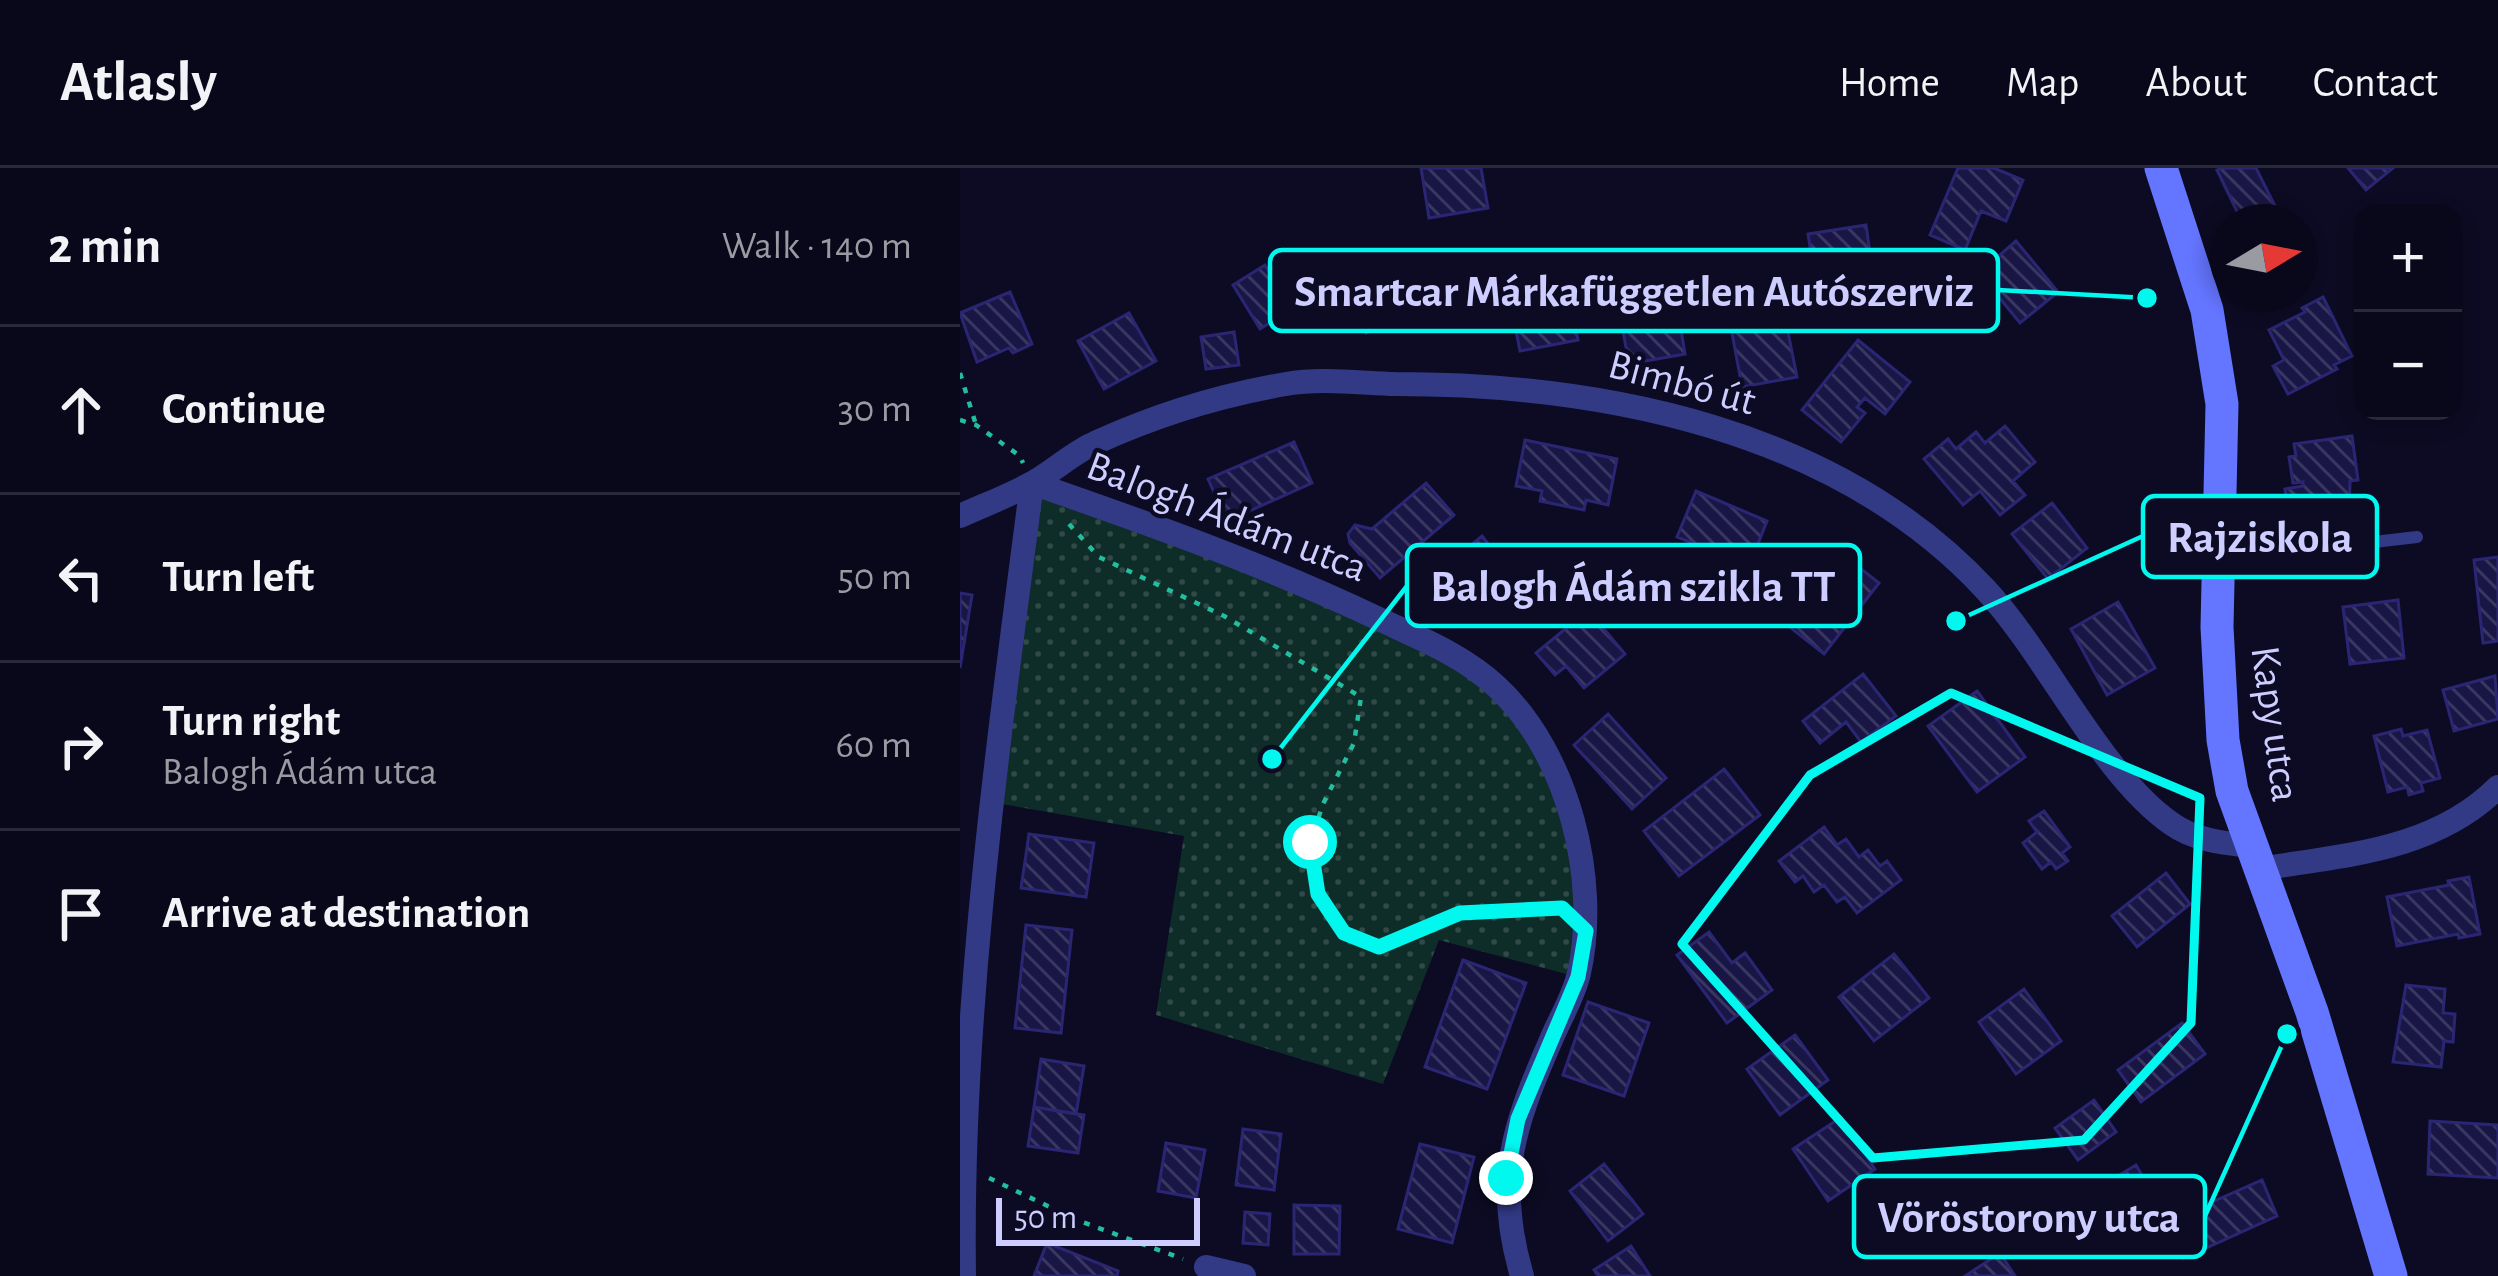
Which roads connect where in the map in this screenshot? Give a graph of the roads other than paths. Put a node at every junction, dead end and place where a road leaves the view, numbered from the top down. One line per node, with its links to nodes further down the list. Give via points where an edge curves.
1 (2161, 168): 5 (street, Kapy utca, via 2207,310 2222,404)
2 (1032, 483): 3 (street, Bimbó út); 7 (street, Bimbó út, via 1091,444 1289,383 1466,384 1577,396 1737,435 1830,472 1923,532 2020,631 2126,781 2173,826); 8 (street, via 991,802); 12 (street, Balogh Ádám utca, via 1205,543 1453,655 1497,687 1535,732 1580,857 1586,931 1578,977 1518,1119 1506,1178)
3 (960, 516)
4 (2417, 538): 5 (lane)
5 (2218, 560): 7 (street, Kapy utca, via 2224,740)
6 (2498, 787): 7 (street, via 2437,832 2378,850)
7 (2254, 858): 13 (street, Kapy utca, via 2312,1012)
8 (961, 1165): 10 (street)
9 (1205, 1267): 11 (street)
10 (964, 1276)
11 (1244, 1276)
12 (1522, 1276)
13 (2391, 1276)

